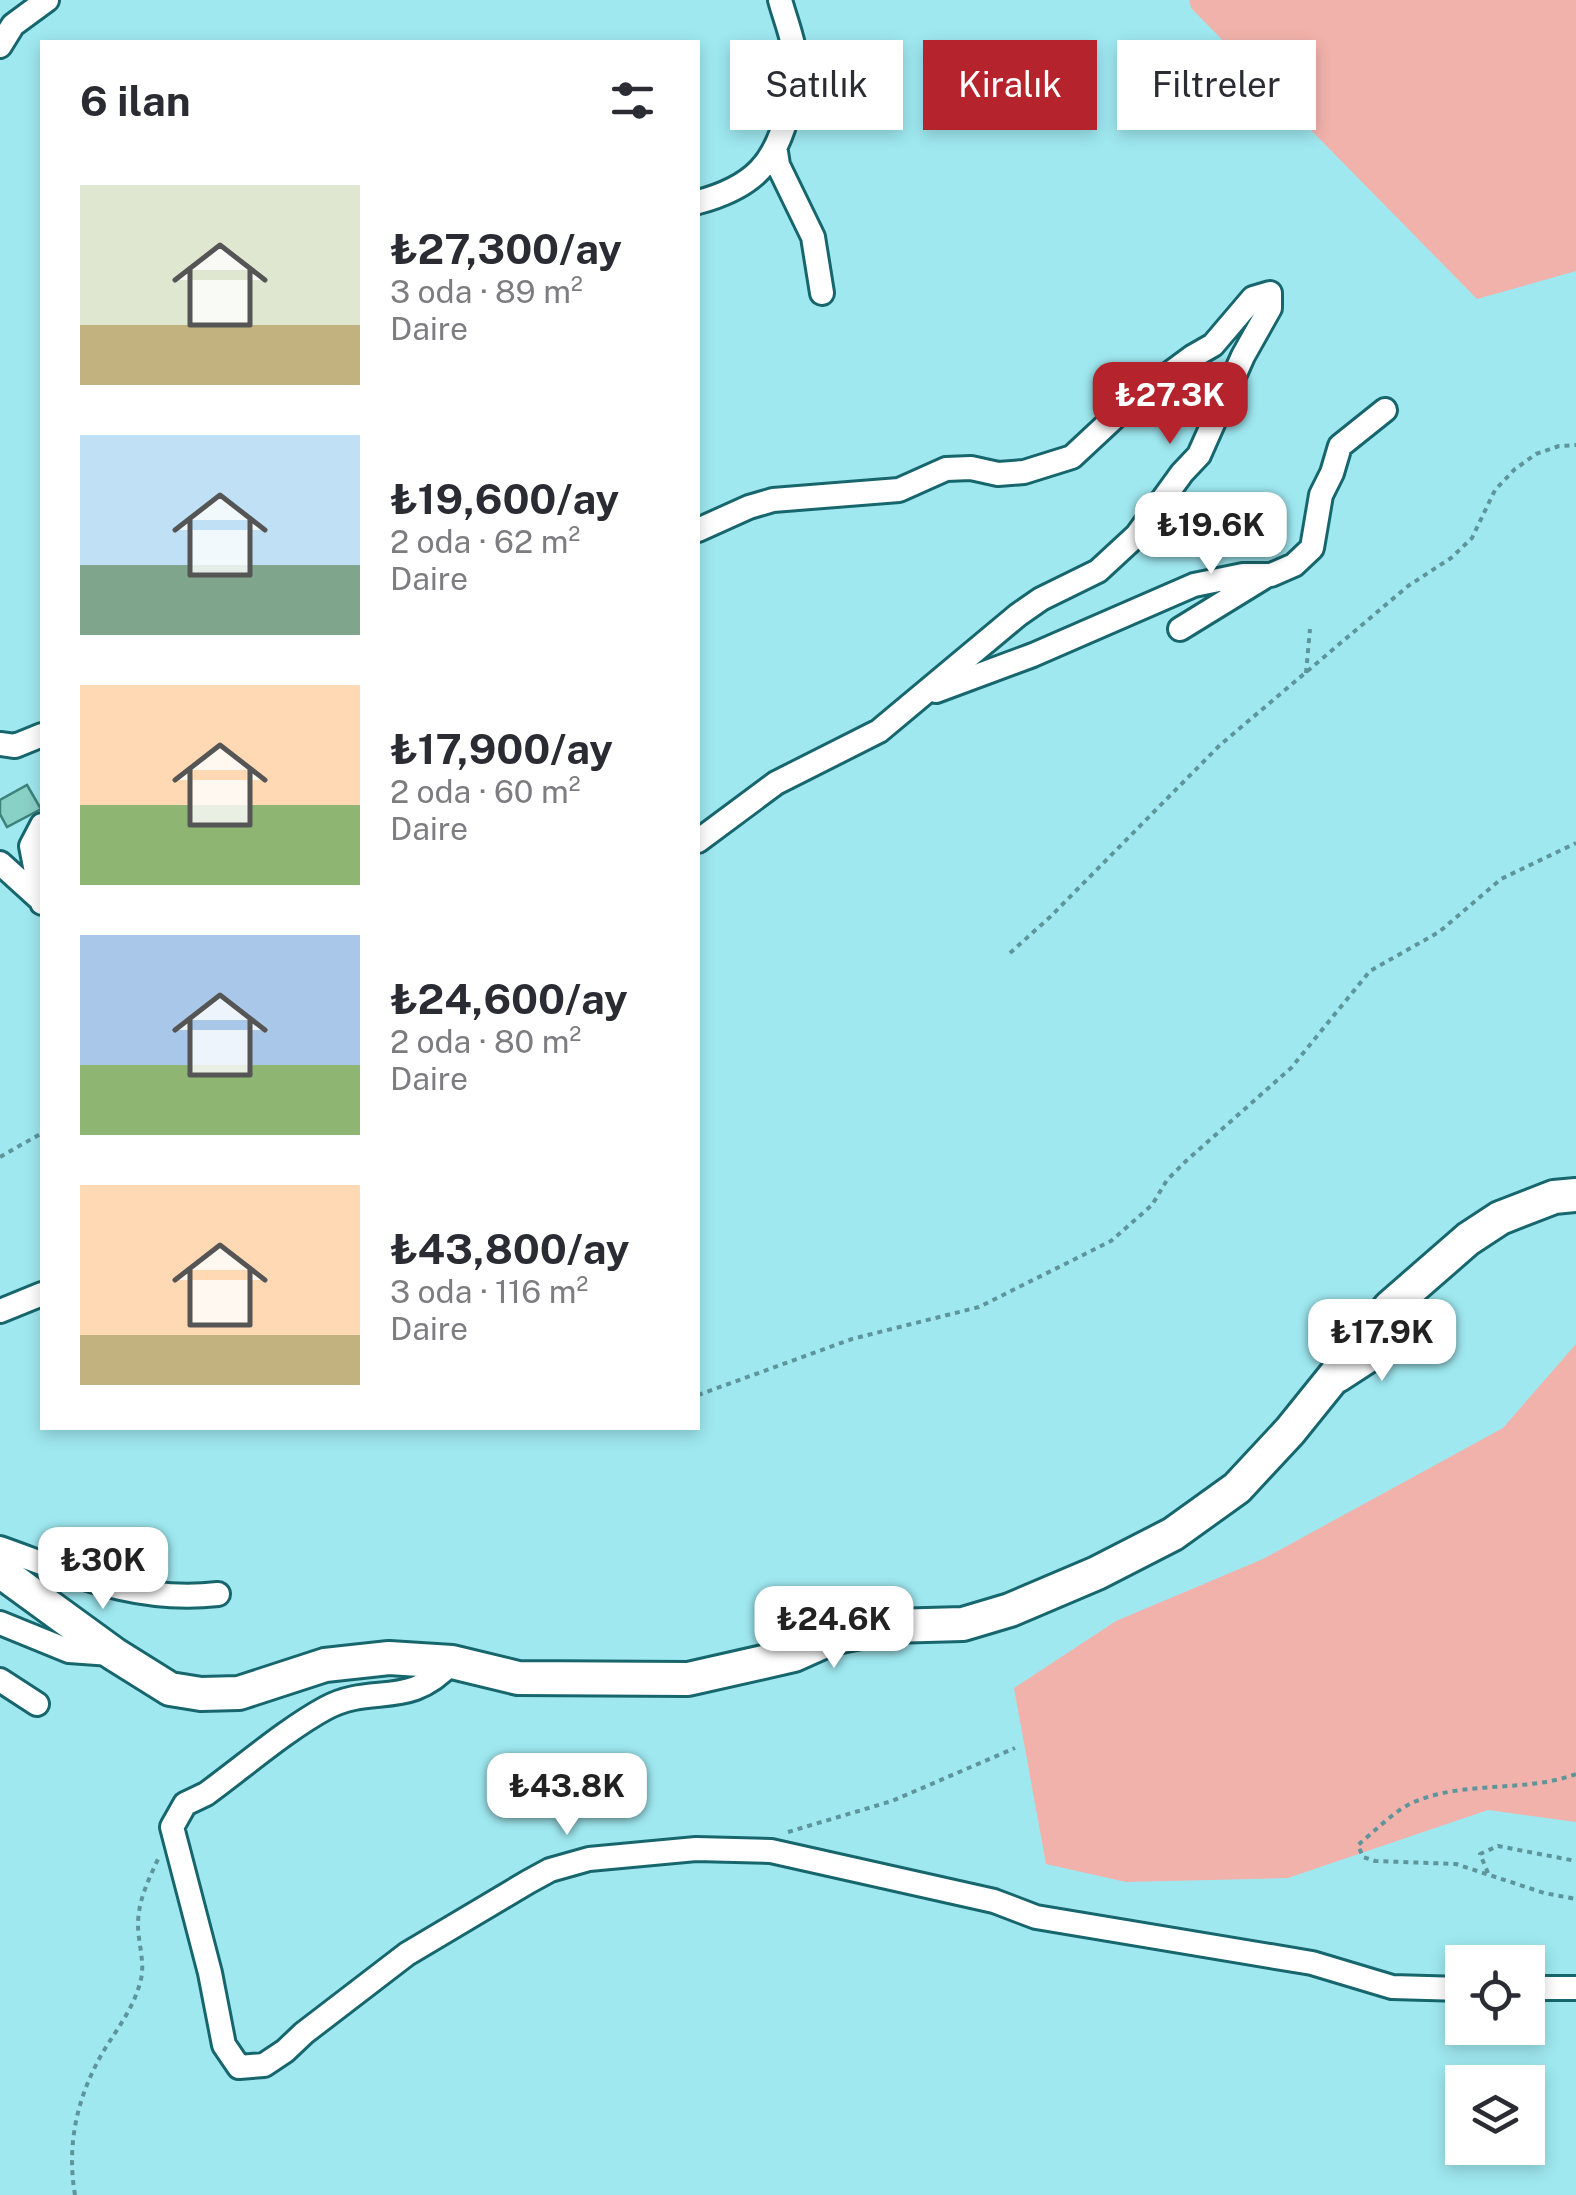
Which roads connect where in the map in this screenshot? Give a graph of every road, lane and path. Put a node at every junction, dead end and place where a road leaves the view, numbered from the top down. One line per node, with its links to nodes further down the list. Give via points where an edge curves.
1 (47, 0): 3 (street, via 13,25)
2 (780, 0): 4 (street, via 794,75)
3 (0, 46)
4 (776, 152): 5 (street, via 758,173); 6 (street, via 813,237)
5 (700, 201)
6 (822, 293)
7 (1386, 410): 10 (street, via 1340,446 1321,495 1312,548)
8 (1576, 445): 13 (path, via 1536,454 1516,470 1495,490 1472,538)
9 (700, 529): 14 (street, via 773,500 899,490 946,469 1024,472 1072,457 1131,402 1214,345 1253,298 1270,292 1270,308 1199,455 1138,535 1098,570 1018,615)
10 (1271, 575): 12 (street); 14 (street, via 1194,585)
11 (1310, 629): 13 (path)
12 (1180, 630)
13 (1306, 673): 24 (path, via 1220,745)
14 (920, 699): 19 (street, via 879,732 754,797)
15 (40, 737): 17 (street)
16 (40, 744): 17 (street)
17 (8, 745)
18 (40, 829): 22 (street, via 31,846)
19 (700, 839)
20 (1576, 844): 32 (path, via 1502,880 1439,932 1370,971 1291,1068 1186,1160 1111,1242 979,1307 852,1338)
21 (0, 863): 23 (street)
22 (40, 892)
23 (40, 900)
24 (1010, 953)
25 (40, 1133): 26 (path)
26 (0, 1157)
27 (1576, 1196): 31 (street, via 1554,1197 1500,1218 1468,1239 1390,1306)
28 (40, 1295): 29 (street)
29 (0, 1311)
30 (1417, 1330): 31 (street)
31 (1320, 1391): 40 (street, via 1237,1488 1173,1534 1010,1610 962,1624 890,1626 832,1638 794,1655 688,1679 518,1678)
32 (700, 1394)
33 (0, 1548): 35 (street, via 141,1594)
34 (0, 1570): 39 (street)
35 (218, 1594)
36 (0, 1623): 38 (street)
37 (0, 1642): 38 (street)
38 (45, 1644): 39 (street)
39 (114, 1654): 40 (street, via 170,1688 201,1694 239,1693 325,1666 390,1658)
40 (452, 1662): 45 (street, via 436,1680 404,1693 348,1698 324,1709 185,1804)
41 (0, 1680): 42 (street)
42 (37, 1704)
43 (1015, 1748): 46 (path, via 892,1802)
44 (1576, 1774): 48 (path, via 1412,1802 1358,1844 1363,1857 1375,1861 1456,1864)
45 (172, 1827): 52 (street, via 224,2045 239,2067 264,2065 285,2052 408,1954 550,1870 667,1850 771,1850 1036,1916 1312,1964 1392,1987); 53 (path, via 142,1896 143,1974 135,2000 94,2067 77,2116 71,2141)
46 (783, 1834)
47 (1576, 1861): 48 (path, via 1498,1846 1480,1854)
48 (1488, 1873): 49 (path)
49 (1576, 1899)
50 (1545, 1988): 51 (street)
51 (1576, 1988)
52 (1445, 1989)
53 (74, 2195)

